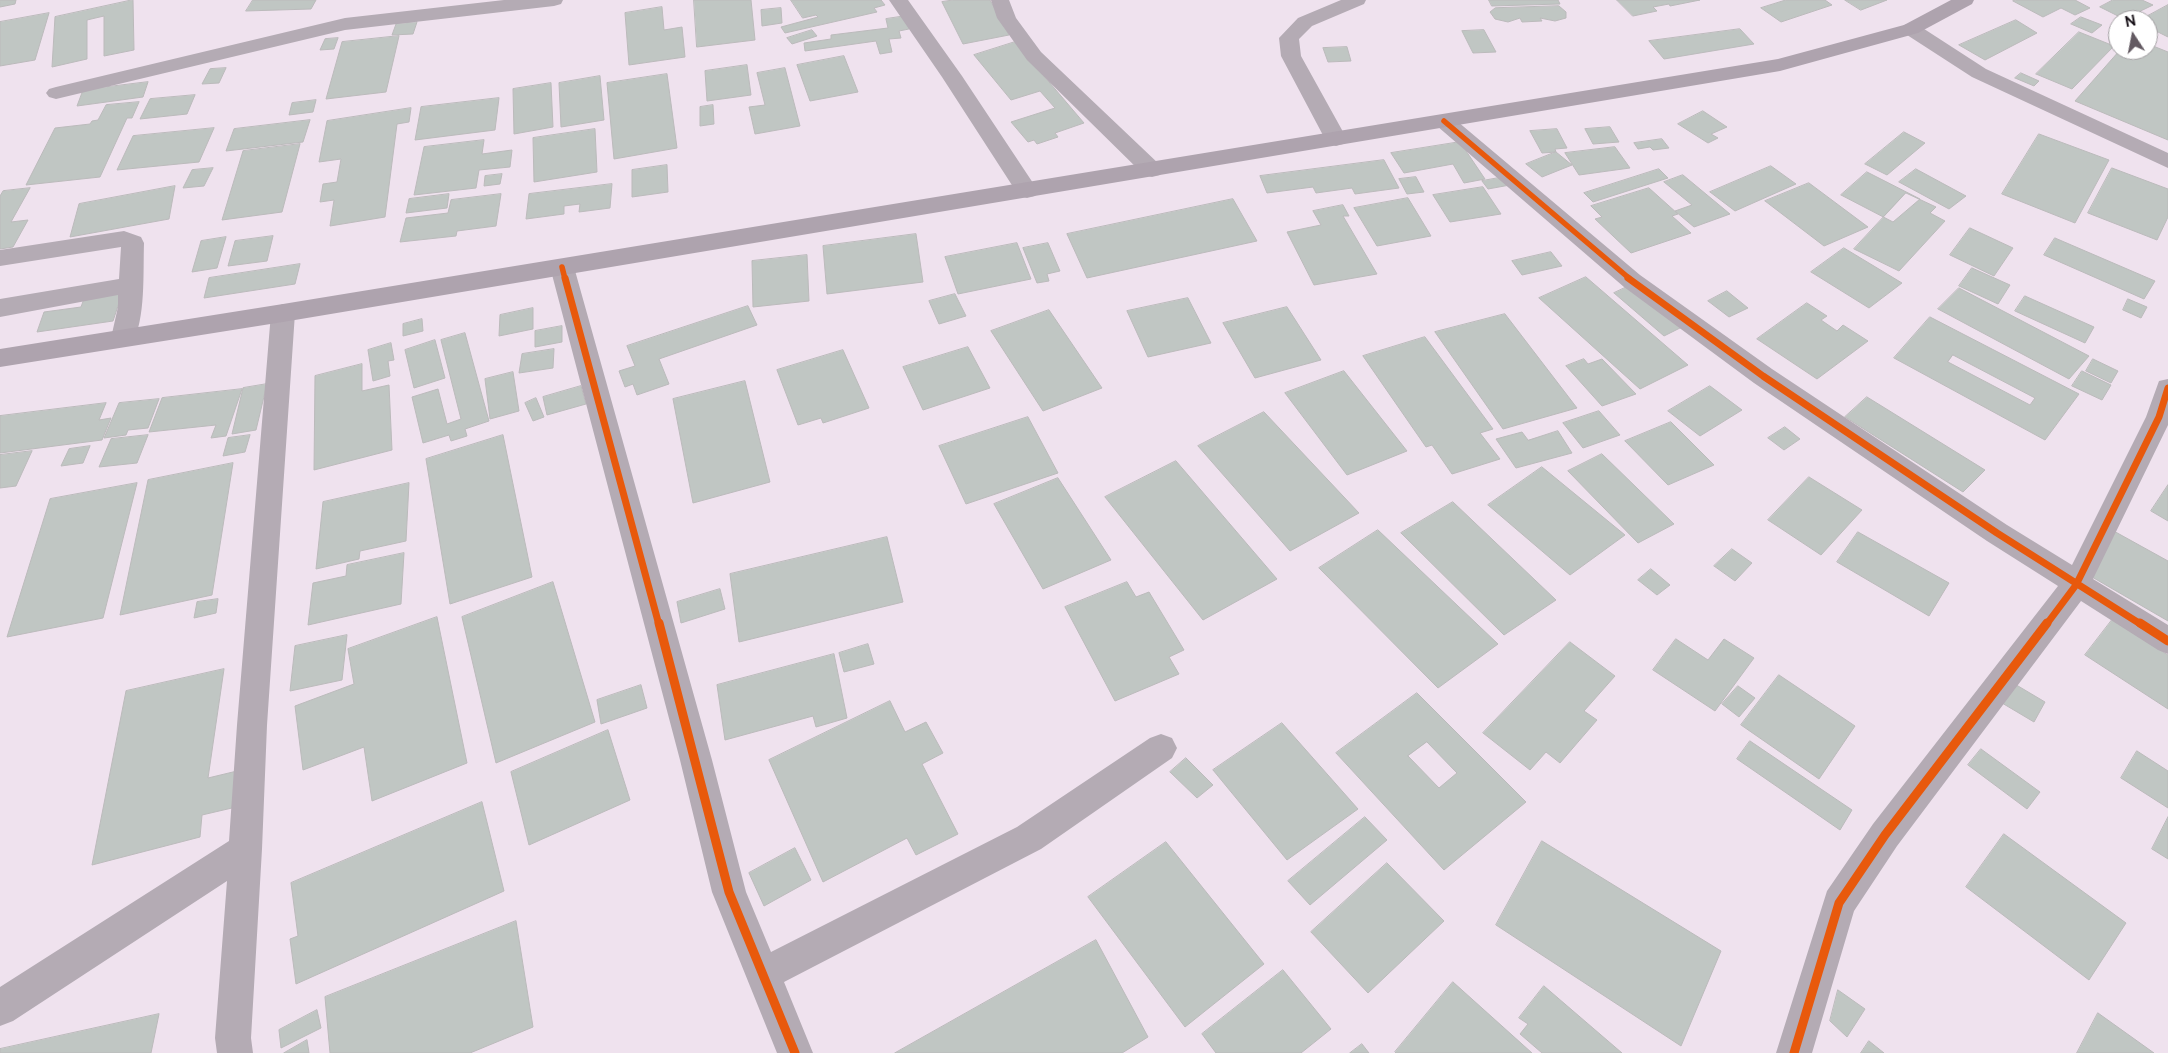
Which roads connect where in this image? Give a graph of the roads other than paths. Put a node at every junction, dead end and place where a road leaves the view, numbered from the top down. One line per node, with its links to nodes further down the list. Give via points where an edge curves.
1 (554, 0): 7 (street, via 347,16)
2 (898, 0): 12 (street)
3 (1000, 0): 11 (street, via 1007,18 1034,56)
4 (1357, 0): 9 (street, via 1305,22 1289,38 1291,56)
5 (1965, 0): 6 (main road)
6 (1911, 29): 8 (main road, via 1780,65); 10 (street, via 1979,73)
7 (56, 93)
8 (1444, 121): 9 (main road); 21 (street, via 1632,281 1763,376)
9 (1336, 139): 11 (main road)
10 (2168, 160)
11 (1152, 170): 12 (main road)
12 (1027, 191): 14 (main road)
13 (0, 258): 15 (street, via 124,239 133,243)
14 (562, 267): 17 (main road); 25 (street, via 696,760 728,892)
15 (130, 285): 16 (street); 18 (street, via 130,307)
16 (0, 308)
17 (283, 314): 18 (main road); 24 (street, via 252,725)
18 (123, 338): 19 (main road)
19 (0, 358)
20 (2168, 388): 21 (street, via 2159,417)
21 (2076, 585): 22 (street); 29 (street, via 1885,835 1839,903)
22 (2168, 641)
23 (1161, 748): 25 (street, via 1029,838)
24 (246, 848): 26 (street); 27 (street, via 233,1038)
25 (762, 975): 28 (street)
26 (0, 1008)
27 (235, 1053)
28 (795, 1053)
29 (1794, 1053)

